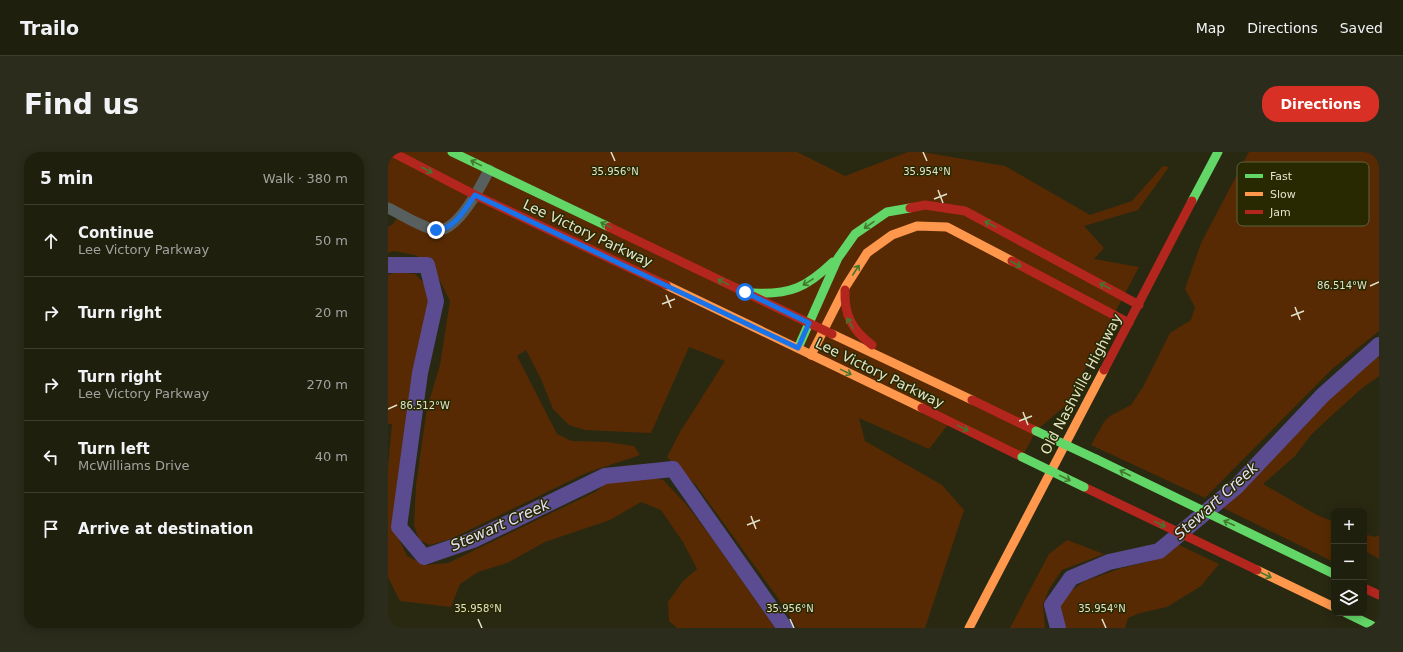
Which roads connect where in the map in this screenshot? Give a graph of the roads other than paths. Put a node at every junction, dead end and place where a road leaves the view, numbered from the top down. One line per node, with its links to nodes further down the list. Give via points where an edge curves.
1 (392, 152): 5 (main road, Lee Victory Parkway, one-way to 5)
2 (452, 152): 4 (main road, Lee Victory Parkway, one-way to 2)
3 (1218, 152): 10 (main road, Old Nashville Highway)
4 (489, 170): 5 (street); 9 (main road, Lee Victory Parkway, one-way to 4)
5 (475, 195): 6 (street, via 455,222 444,230 436,230); 14 (main road, Lee Victory Parkway)
6 (388, 208)
7 (838, 258): 9 (main road, one-way to 9, via 808,283 791,291 774,295); 10 (main road, one-way to 7, via 965,211 926,205 887,212 856,234); 11 (main road)
8 (846, 286): 12 (main road, one-way to 12, via 867,253 892,235 917,226 947,227); 13 (main road); 16 (main road, one-way to 8, via 944,380 860,337 847,319)
9 (745, 292): 11 (main road, Lee Victory Parkway)
10 (1139, 305): 12 (main road, Old Nashville Highway)
11 (809, 323): 13 (main road, Lee Victory Parkway); 14 (main road)
12 (1129, 323): 22 (main road, Old Nashville Highway)
13 (824, 329): 15 (main road); 16 (main road, Lee Victory Parkway)
14 (798, 348): 15 (main road, Lee Victory Parkway)
15 (811, 355): 20 (main road, Lee Victory Parkway, one-way to 20, bridge)
16 (964, 396): 17 (main road, Lee Victory Parkway, one-way to 16, bridge)
17 (1331, 573)
18 (1367, 590): 19 (main road)
19 (1379, 596)
20 (1331, 607)
21 (1352, 616): 23 (main road)
22 (969, 628)
23 (1377, 628)

